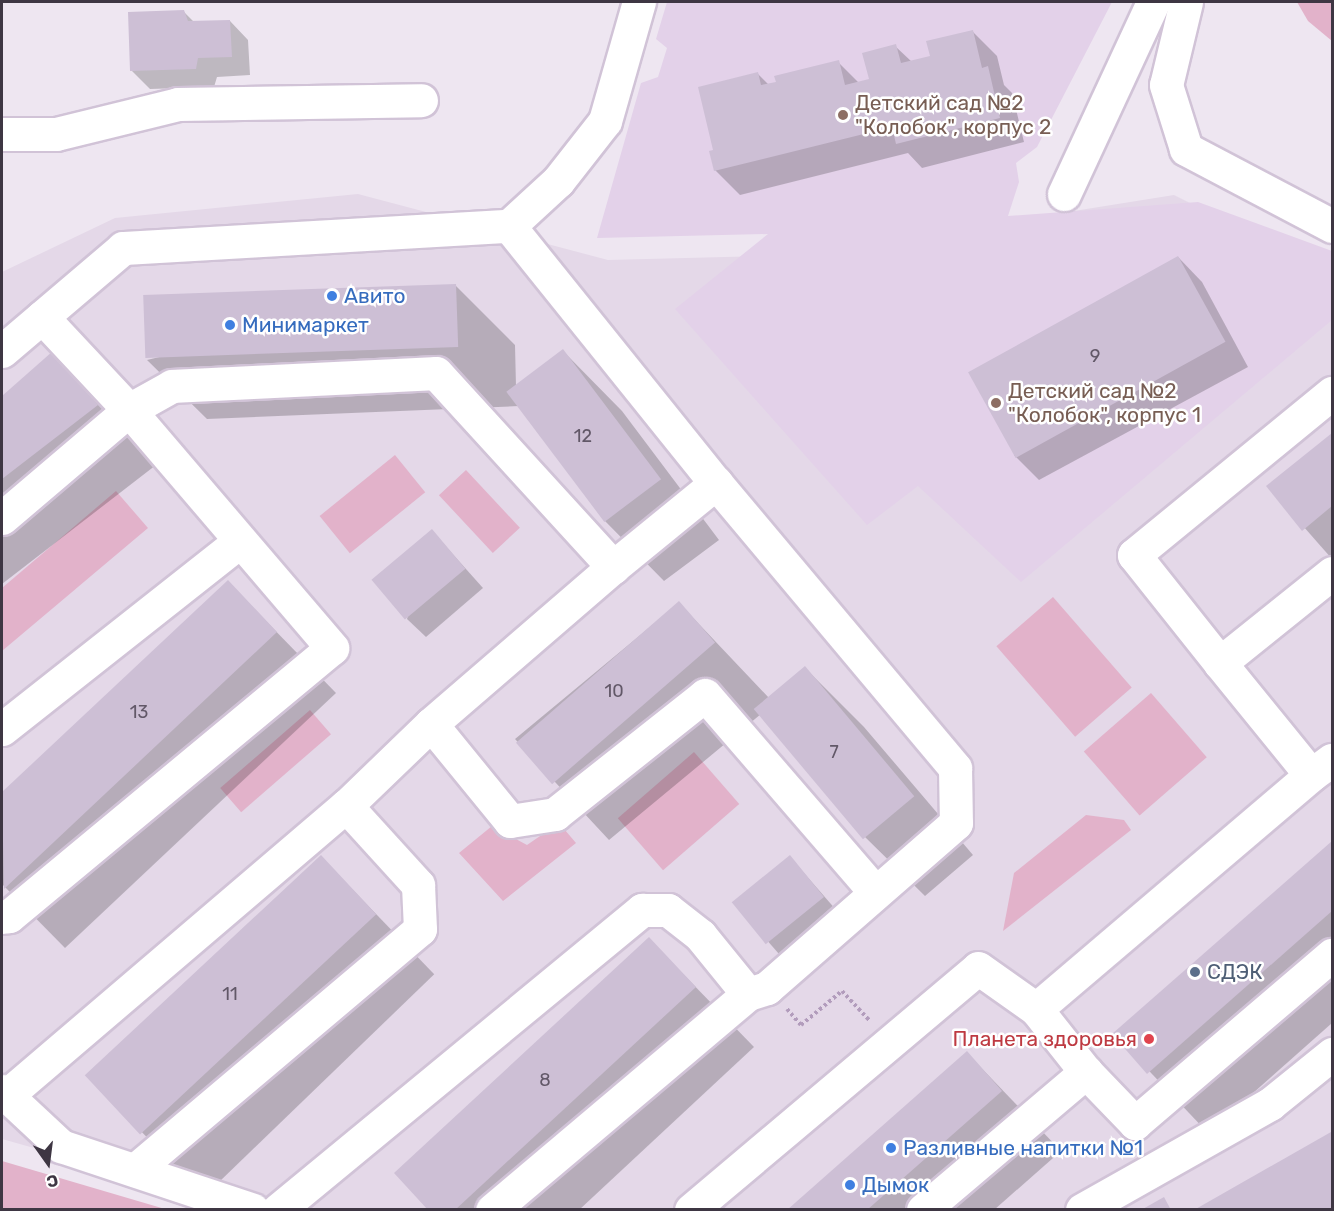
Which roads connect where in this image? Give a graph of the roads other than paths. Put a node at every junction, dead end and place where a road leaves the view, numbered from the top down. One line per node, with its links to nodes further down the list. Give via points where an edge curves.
1 (639, 2): 7 (street, via 604,121 558,181)
2 (1153, 2): 6 (street)
3 (1186, 2): 8 (street, via 1166,85 1186,149)
4 (421, 100): 5 (street, via 178,104 56,134)
5 (2, 134)
6 (1064, 194)
7 (509, 226): 9 (street, via 123,248); 13 (street)
8 (1332, 226)
9 (42, 317): 10 (street); 12 (street)
10 (2, 351)
11 (1332, 393): 18 (street, via 1134,555)
12 (129, 410): 14 (street); 15 (street); 16 (street, via 172,386 436,373)
13 (716, 483): 16 (street); 23 (street, via 955,768 956,824)
14 (2, 518)
15 (240, 540): 20 (street); 24 (street, via 332,648 9,916)
16 (614, 567): 19 (street)
17 (1332, 573): 18 (street)
18 (1220, 663): 21 (street)
19 (431, 724): 22 (street); 23 (street, via 510,821 555,814 705,695)
20 (2, 729)
21 (1322, 768): 27 (street)
22 (346, 806): 30 (street); 33 (street, via 418,885 420,929)
23 (874, 891): 26 (street)
24 (2, 917)
25 (1332, 955): 31 (street)
26 (758, 991): 35 (street, via 668,910 642,910); 36 (street)
27 (1036, 1009): 29 (street); 37 (street, via 978,968)
28 (1332, 1054): 32 (street, via 1270,1104)
29 (1086, 1072): 31 (street); 38 (street)
30 (4, 1094): 33 (street, via 60,1146)
31 (1135, 1123): 32 (street)
32 (1167, 1163): 39 (street)
33 (135, 1170): 34 (street)
34 (253, 1209)
35 (278, 1209)
36 (492, 1209)
37 (691, 1209)
38 (923, 1209)
39 (1082, 1209)

